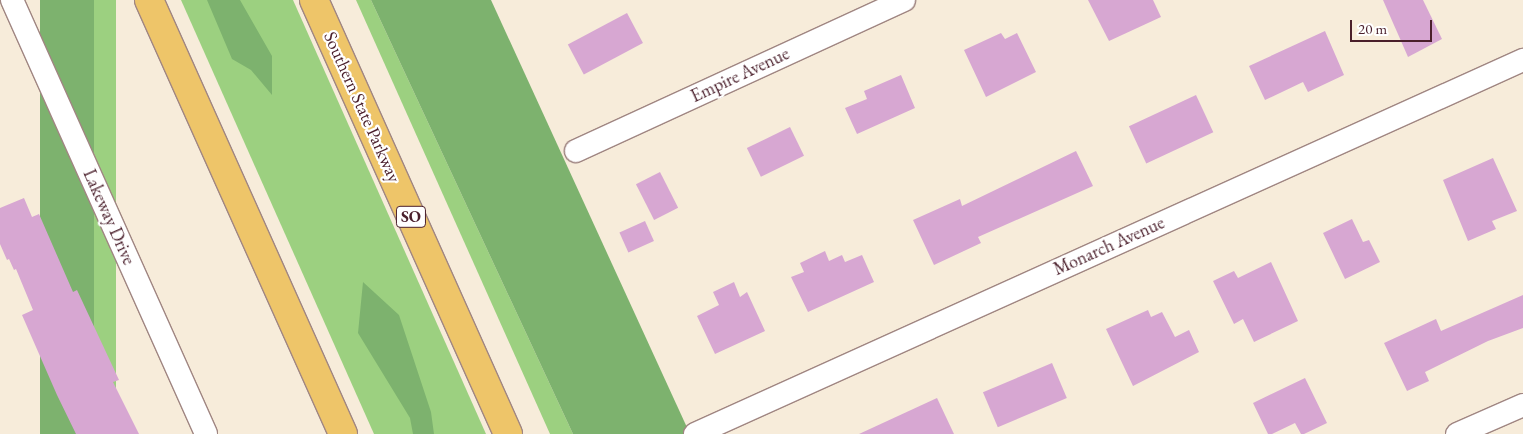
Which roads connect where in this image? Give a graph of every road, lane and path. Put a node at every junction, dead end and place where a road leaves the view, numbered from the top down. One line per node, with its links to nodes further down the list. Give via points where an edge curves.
1 (12, 0): 8 (street, Lakeway Drive)
2 (150, 0): 9 (highway)
3 (314, 0): 10 (highway, Southern State Parkway / SO)
4 (904, 0): 6 (street, Empire Avenue)
5 (1523, 60): 11 (street, Monarch Avenue)
6 (576, 150)
7 (1523, 405): 12 (street)
8 (206, 434)
9 (343, 434)
10 (508, 434)
11 (695, 434)
12 (1457, 434)

